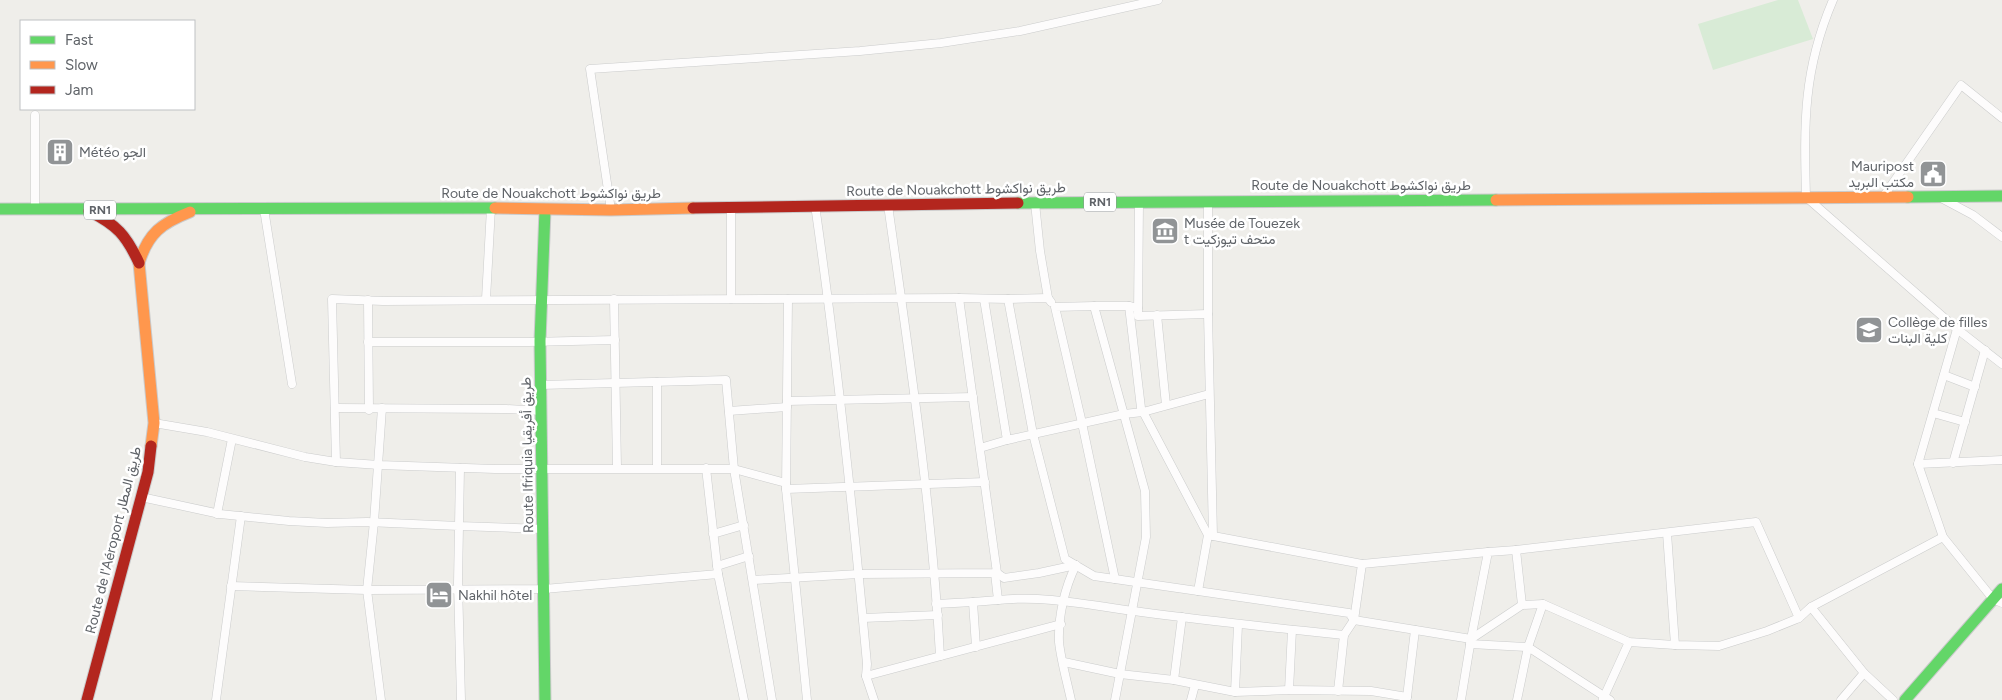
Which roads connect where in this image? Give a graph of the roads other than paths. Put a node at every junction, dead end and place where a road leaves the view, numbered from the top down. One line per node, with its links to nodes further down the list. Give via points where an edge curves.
1 (1158, 0): 22 (street, via 1020,30 941,43 590,69)
2 (1833, 0): 6 (street, via 1817,44 1806,96)
3 (35, 115): 15 (street)
4 (2002, 118): 7 (street, via 1961,85)
5 (2002, 196): 8 (main road, Route de Nouakchott طريق نواكشوط / RN1)
6 (1806, 197): 7 (main road, Route de Nouakchott طريق نواكشوط / RN1); 9 (main road, Route de Nouakchott طريق نواكشوط / RN1); 43 (street)
7 (1883, 197): 8 (main road, Route de Nouakchott طريق نواكشوط / RN1)
8 (1939, 197): 23 (street, via 1973,215)
9 (1208, 201): 10 (main road, Route de Nouakchott طريق نواكشوط / RN1); 41 (street)
10 (1139, 202): 11 (main road, Route de Nouakchott طريق نواكشوط / RN1); 40 (street)
11 (1035, 203): 13 (main road, Route de Nouakchott طريق نواكشوط / RN1); 26 (street)
12 (815, 205): 13 (main road, Route de Nouakchott طريق نواكشوط / RN1); 14 (main road, Route de Nouakchott طريق نواكشوط / RN1); 30 (street)
13 (888, 205): 31 (street)
14 (731, 206): 22 (main road, Route de Nouakchott طريق نواكشوط / RN1); 35 (street)
15 (35, 208): 17 (main road, Route de Nouakchott طريق نواكشوط / RN1); 20 (main road, Route de Nouakchott طريق نواكشوط / RN1)
16 (491, 208): 19 (main road, Route de Nouakchott طريق نواكشوط / RN1); 21 (main road, Route de Nouakchott طريق نواكشوط / RN1); 27 (street)
17 (0, 209)
18 (199, 209): 19 (main road, Route de Nouakchott طريق نواكشوط / RN1); 20 (main road, Route de Nouakchott طريق نواكشوط / RN1); 24 (main road, Route de l'Aéroport طريق المطار, via 176,217 157,229 142,250)
19 (264, 209): 51 (street)
20 (86, 210): 24 (main road, via 119,228)
21 (545, 210): 22 (main road, Route de Nouakchott طريق نواكشوط / RN1); 28 (main road, Route Ifriquia طريق أفريقيا)
22 (611, 210)
23 (2002, 237)
24 (139, 263): 70 (main road, Route de l'Aéroport طريق المطار)
25 (959, 298): 31 (street); 32 (street); 56 (street)
26 (1048, 298): 33 (street); 39 (street)
27 (486, 299): 28 (street); 34 (street)
28 (542, 299): 29 (street); 45 (main road, Route Ifriquia طريق أفريقيا)
29 (614, 299): 35 (street); 44 (street)
30 (828, 299): 31 (street); 36 (street); 58 (street)
31 (901, 299): 57 (street)
32 (984, 299): 33 (street); 74 (street)
33 (1008, 299): 72 (street)
34 (368, 300): 46 (street); 61 (street, via 332,299)
35 (731, 300): 36 (street)
36 (788, 300): 59 (street)
37 (1094, 306): 38 (street); 39 (street); 68 (street)
38 (1129, 306): 40 (street); 66 (street)
39 (1055, 307): 71 (street)
40 (1138, 308): 42 (street, via 1138,316)
41 (1208, 314): 42 (street); 55 (street)
42 (1157, 315): 60 (street)
43 (1957, 329): 47 (street); 49 (street)
44 (615, 340): 45 (street); 52 (street)
45 (540, 341): 46 (street); 53 (main road, Route Ifriquia طريق أفريقيا)
46 (368, 342): 63 (street)
47 (1985, 350): 48 (street); 54 (street)
48 (2002, 364)
49 (1944, 375): 54 (street); 67 (street)
50 (657, 382): 52 (street); 65 (street, via 726,380); 84 (street)
51 (292, 384)
52 (616, 384): 53 (street); 83 (street)
53 (541, 385): 64 (main road, Route Ifriquia طريق أفريقيا)
54 (1975, 387): 69 (street)
55 (1209, 394): 60 (street); 100 (street)
56 (973, 397): 57 (street); 75 (street)
57 (914, 399): 58 (street); 88 (street)
58 (841, 401): 59 (street); 90 (street)
59 (787, 404): 65 (street); 89 (street)
60 (1166, 405): 66 (street)
61 (335, 408): 63 (street); 77 (street)
62 (382, 408): 63 (street); 64 (street); 80 (street)
63 (369, 410)
64 (542, 411): 82 (main road, Route Ifriquia طريق أفريقيا)
65 (729, 411): 86 (street)
66 (1143, 412): 68 (street); 100 (street)
67 (1933, 413): 69 (street); 79 (street)
68 (1124, 414): 71 (street); 114 (street, via 1145,491 1146,537)
69 (1965, 422): 78 (street)
70 (154, 423): 73 (street); 91 (main road, Route de l'Aéroport طريق المطار, via 153,446)
71 (1082, 423): 72 (street); 112 (street)
72 (1033, 434): 74 (street); 106 (street, via 1065,559)
73 (232, 439): 77 (street); 92 (street)
74 (1007, 440): 75 (street)
75 (980, 448): 87 (street)
76 (2002, 460): 78 (street)
77 (336, 462): 80 (street)
78 (1953, 463): 79 (street)
79 (1918, 464): 101 (street)
80 (379, 466): 81 (street); 94 (street)
81 (460, 468): 82 (street); 96 (street)
82 (543, 468): 83 (street); 97 (main road, Route Ifriquia طريق أفريقيا)
83 (617, 468): 84 (street)
84 (657, 468): 85 (street)
85 (706, 468): 86 (street); 99 (street)
86 (734, 469): 89 (street); 95 (street)
87 (984, 482): 88 (street); 109 (street)
88 (924, 484): 90 (street); 108 (street)
89 (786, 486): 90 (street); 111 (street)
90 (850, 487): 110 (street)
91 (141, 497): 92 (street); 160 (main road, Route de l'Aéroport طريق المطار)
92 (217, 514): 93 (street)
93 (241, 516): 94 (street, via 327,523); 115 (street)
94 (374, 522): 96 (street); 119 (street)
95 (744, 525): 99 (street); 104 (street)
96 (459, 526): 97 (street); 116 (street)
97 (543, 529): 117 (main road, Route Ifriquia طريق أفريقيا)
98 (1667, 533): 102 (street); 133 (street, via 1756,522); 142 (street)
99 (713, 534): 107 (street)
100 (1210, 535): 105 (street); 120 (street)
101 (1943, 537): 123 (street); 128 (street)
102 (1516, 550): 103 (street); 126 (street)
103 (1488, 552): 105 (street); 140 (street)
104 (749, 556): 107 (street); 113 (street)
105 (1362, 564): 134 (street)
106 (1076, 565): 109 (street, via 1004,578); 112 (street, via 1094,576); 122 (street)
107 (717, 570): 117 (street); 165 (street)
108 (934, 573): 109 (street); 110 (street); 125 (street)
109 (996, 573): 121 (street)
110 (859, 574): 111 (street); 132 (street)
111 (794, 578): 113 (street); 167 (street)
112 (1114, 579): 114 (street)
113 (753, 580): 166 (street)
114 (1138, 583): 120 (street); 129 (street)
115 (231, 586): 119 (street); 161 (street)
116 (458, 589): 117 (street); 119 (street); 163 (street)
117 (544, 589): 164 (main road, Route Ifriquia طريق أفريقيا)
118 (2002, 589): 123 (main road)
119 (367, 590): 162 (street)
120 (1198, 591): 134 (street, via 1349,613)
121 (998, 600): 122 (street); 124 (street)
122 (1064, 600): 129 (street); 135 (street)
123 (1998, 601): 159 (main road)
124 (972, 602): 125 (street); 143 (street)
125 (936, 604): 130 (street)
126 (1522, 604): 127 (street); 140 (street)
127 (1543, 604): 141 (street); 144 (street)
128 (1812, 607): 133 (street); 148 (street)
129 (1133, 611): 131 (street); 147 (street)
130 (938, 615): 132 (street); 145 (street)
131 (1182, 617): 136 (street); 150 (street)
132 (863, 618): 149 (street)
133 (1800, 618): 142 (street, via 1719,646)
134 (1354, 620): 138 (street); 139 (street)
135 (1061, 624): 143 (street); 146 (street, via 1059,641)
136 (1238, 624): 137 (street); 155 (street)
137 (1292, 630): 139 (street); 152 (street)
138 (1415, 630): 140 (street); 157 (street)
139 (1344, 635): 153 (street)
140 (1470, 642): 144 (street); 173 (street)
141 (1629, 642): 142 (street); 158 (street)
142 (1675, 646)
143 (976, 647): 145 (street)
144 (1528, 647): 158 (street); 174 (street)
145 (940, 656): 149 (street)
146 (1064, 662): 147 (street); 169 (street)
147 (1120, 674): 150 (street); 170 (street)
148 (1864, 674): 175 (street); 176 (street)
149 (866, 676): 168 (street)
150 (1174, 680): 151 (street)
151 (1195, 685): 155 (street); 171 (street)
152 (1289, 690): 153 (street); 155 (street)
153 (1338, 691): 154 (street)
154 (1354, 691): 156 (street, via 1371,691); 172 (street)
155 (1235, 692)
156 (1380, 697): 157 (street)
157 (1407, 699)
158 (1605, 699)
159 (1910, 699)
160 (87, 700)
161 (216, 700)
162 (381, 700)
163 (461, 700)
164 (546, 700)
165 (744, 700)
166 (772, 700)
167 (807, 700)
168 (874, 700)
169 (1071, 700)
170 (1115, 700)
171 (1191, 700)
172 (1354, 700)
173 (1461, 700)
174 (1517, 700)
175 (1841, 700)
176 (1893, 700)

